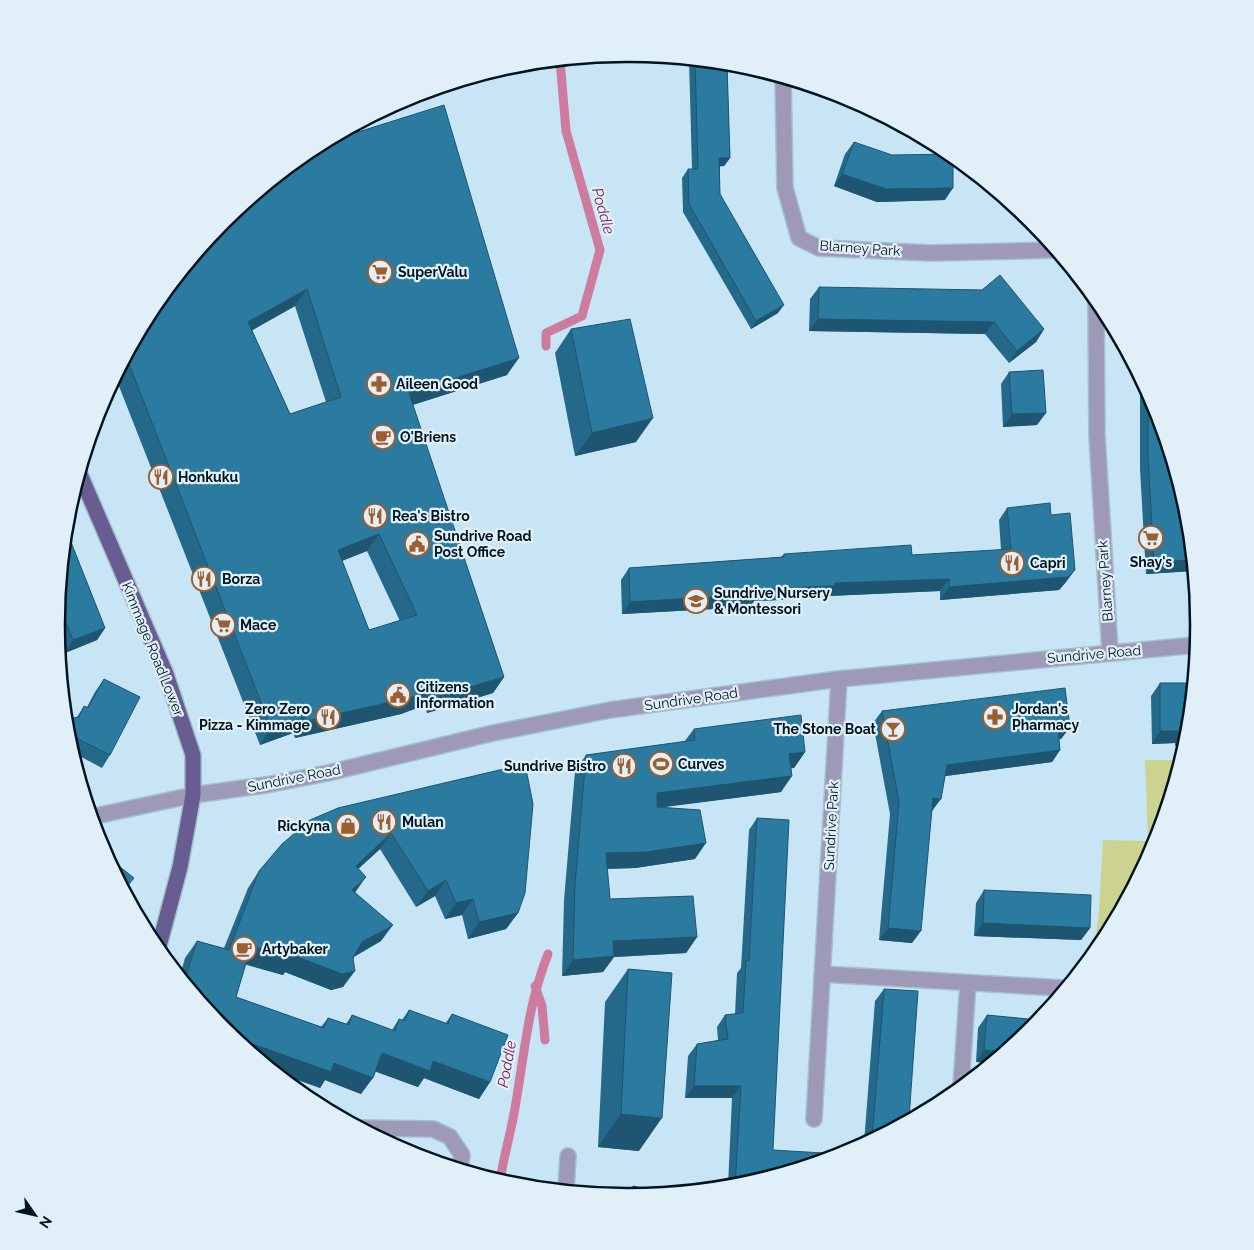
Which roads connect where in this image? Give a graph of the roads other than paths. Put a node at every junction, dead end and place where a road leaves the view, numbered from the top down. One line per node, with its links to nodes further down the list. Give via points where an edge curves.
1 (783, 85): 2 (street, Blarney Park, via 785,188 799,238 828,249 932,253)
2 (1046, 250)
3 (1096, 314): 6 (street, Blarney Park, via 1096,435)
4 (84, 481): 8 (main road, Kimmage Road Lower, via 176,702 193,755)
5 (1189, 646): 6 (street, Sundrive Road)
6 (1110, 652): 7 (street, Sundrive Road)
7 (839, 679): 8 (street, Sundrive Road, via 564,718 328,773); 11 (street, Sundrive Park)
8 (193, 795): 9 (street, Sundrive Road); 10 (main road, Kimmage Road Lower, via 180,867)
9 (98, 816)
10 (161, 940)
11 (822, 974): 12 (street); 15 (street, Sundrive Park)
12 (968, 983): 13 (street); 14 (street)
13 (1057, 988)
14 (962, 1077)
15 (814, 1119)
16 (377, 1128): 18 (street, via 433,1129 450,1137)
17 (568, 1156): 19 (street)
18 (461, 1162)
19 (566, 1184)

